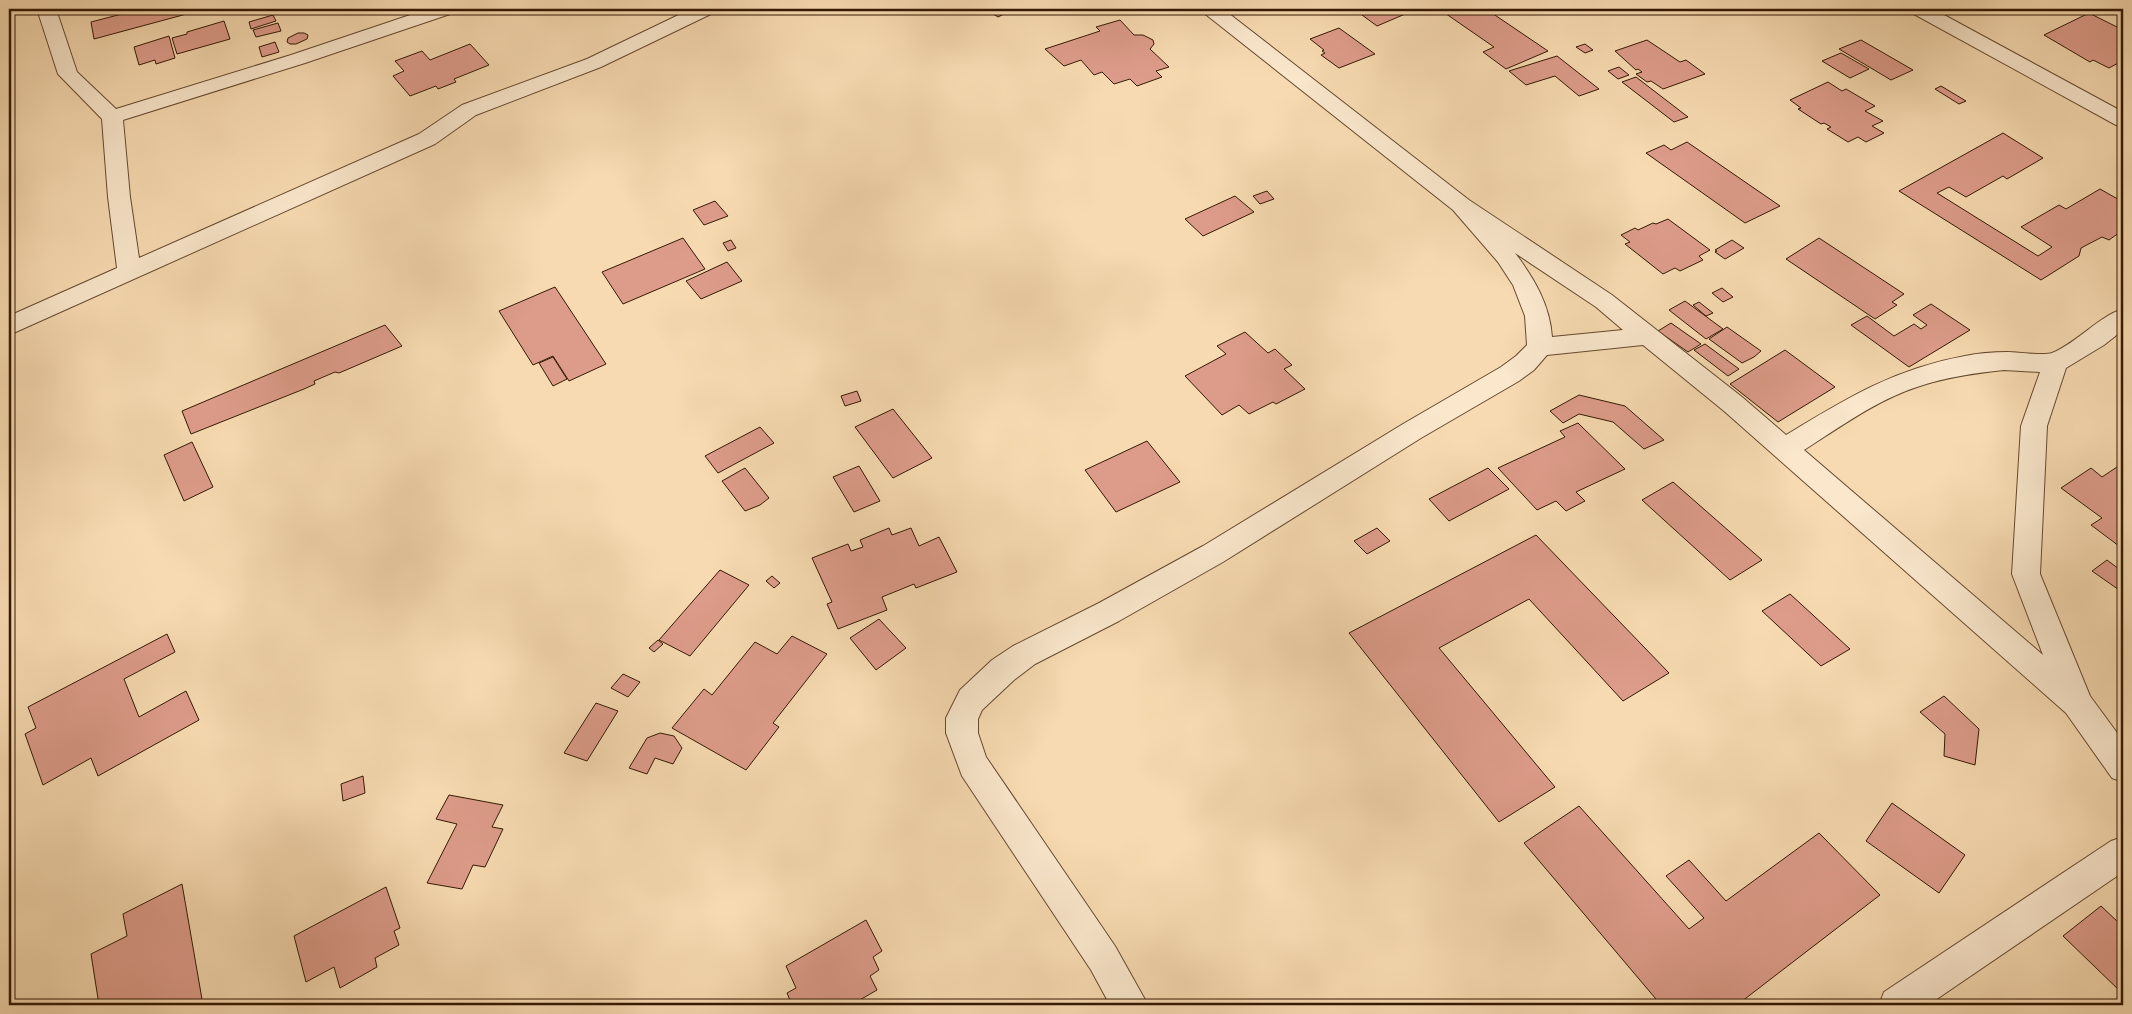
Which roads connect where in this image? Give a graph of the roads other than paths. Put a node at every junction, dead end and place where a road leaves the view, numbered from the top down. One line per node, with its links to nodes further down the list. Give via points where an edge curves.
1 (47, 9): 6 (street, via 68,74)
2 (446, 9): 6 (street)
3 (706, 9): 9 (street, via 594,63 469,110 427,139)
4 (1211, 9): 8 (street)
5 (1919, 9): 7 (street)
6 (112, 116): 9 (street)
7 (2123, 120)
8 (1461, 205): 12 (street, via 1571,277); 13 (street, via 1500,249 1531,297 1539,325)
9 (129, 271): 11 (street)
10 (2123, 318): 14 (street)
11 (9, 326)
12 (1648, 336): 13 (street); 15 (street)
13 (1540, 346): 19 (street, via 1510,374 1213,554 1024,656 1003,670 971,700 962,718 962,733 973,765 1103,958)
14 (2055, 363): 15 (street, via 2004,360 1966,365 1910,380 1862,401); 16 (street, via 2034,426 2026,574)
15 (1784, 449): 16 (street)
16 (2077, 703): 17 (street)
17 (2123, 767)
18 (2123, 853): 20 (street)
19 (1130, 1005)
20 (1897, 1005)

